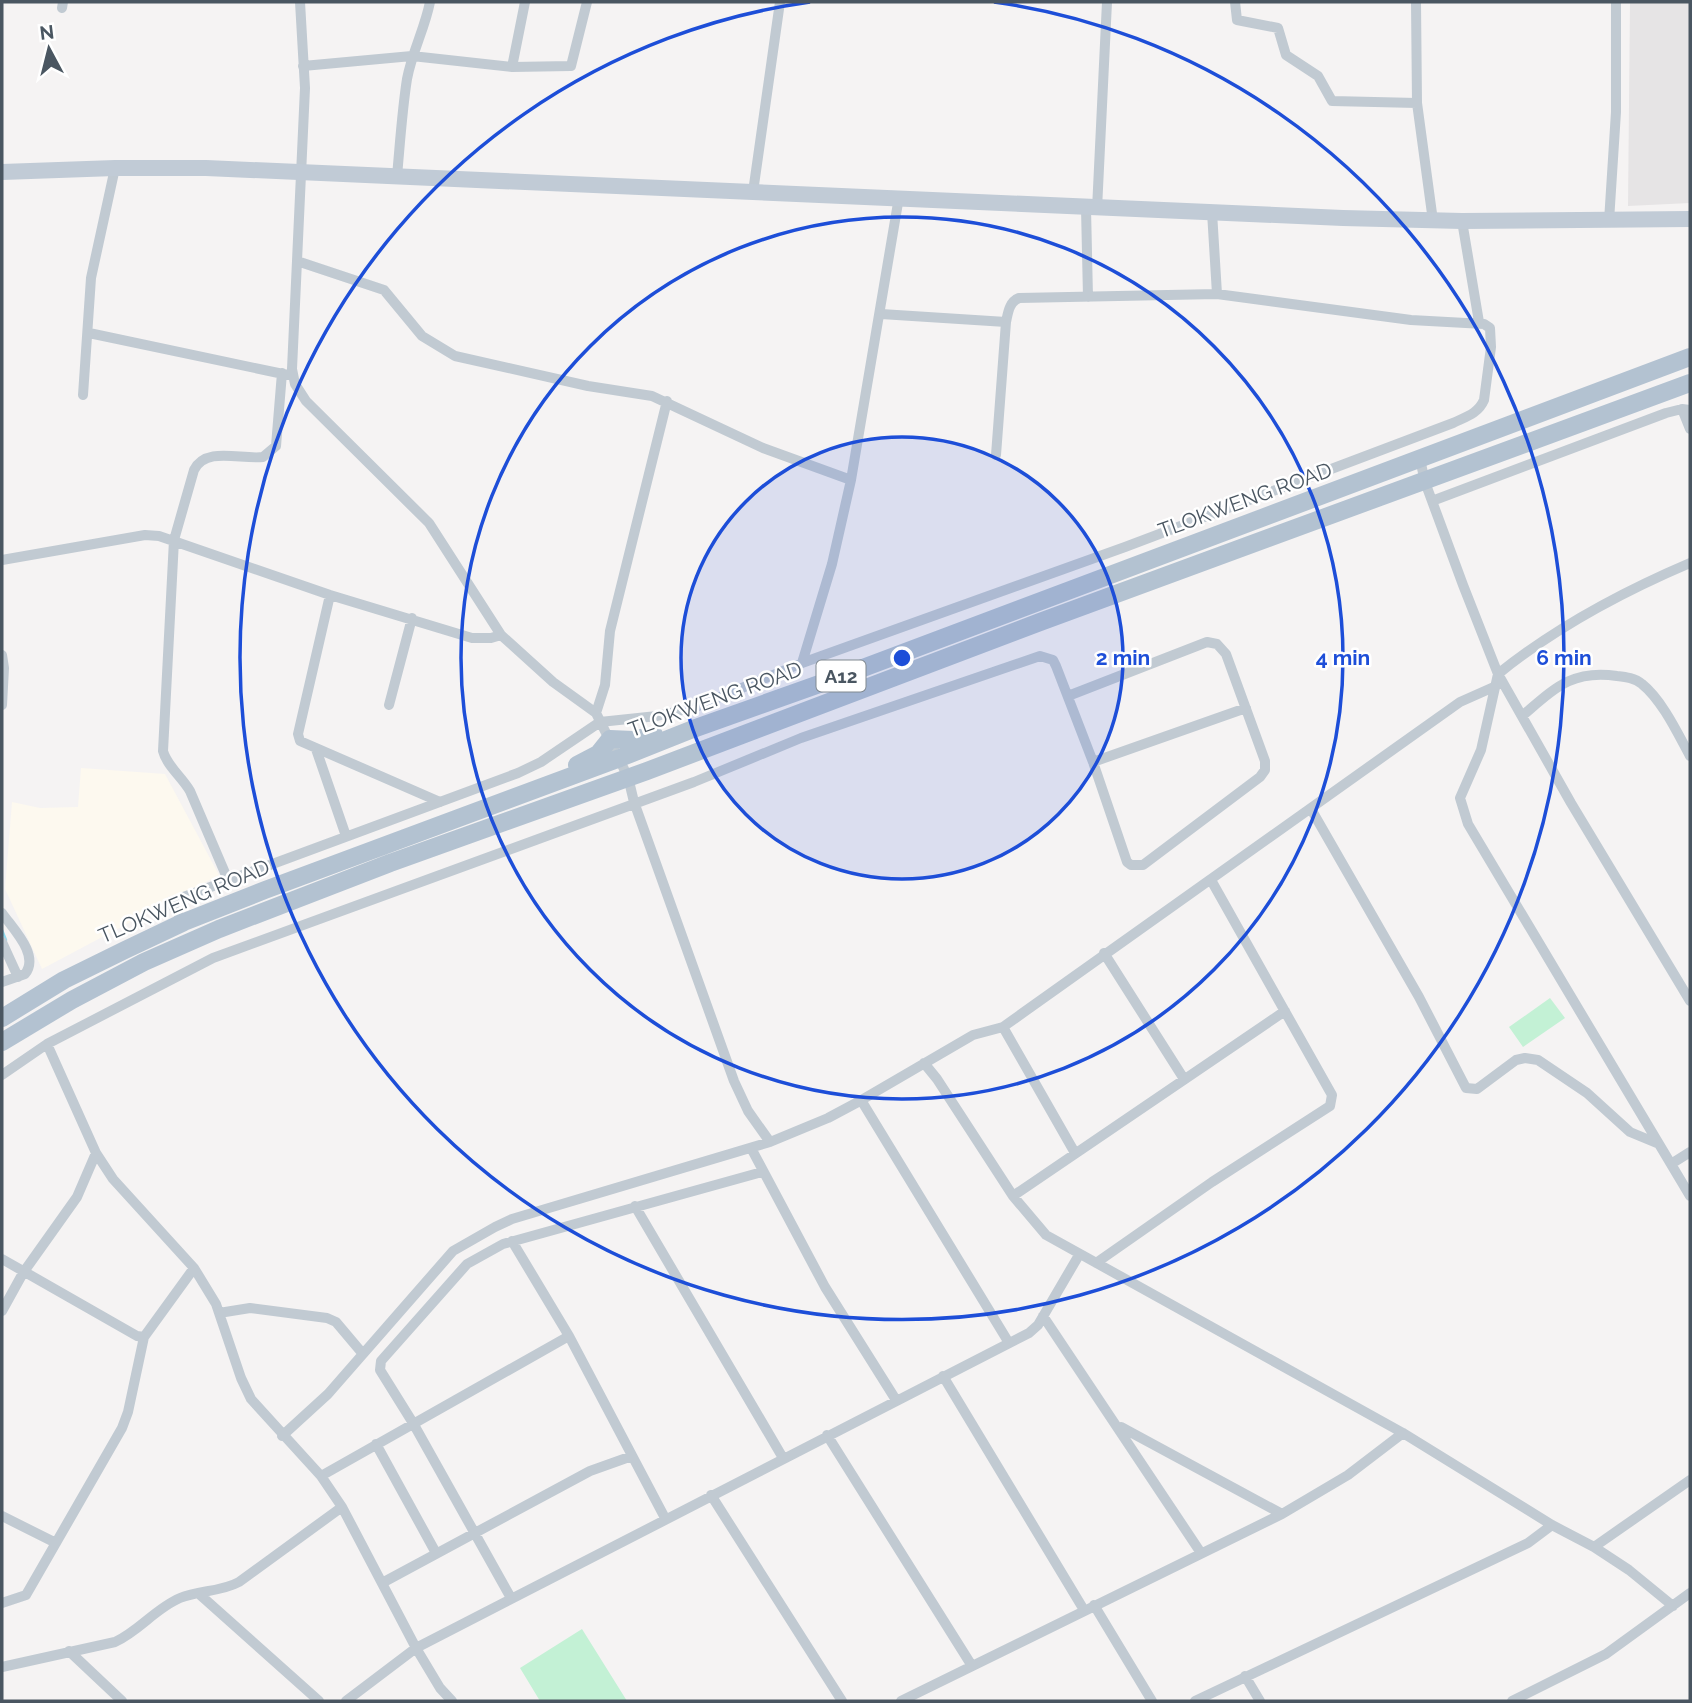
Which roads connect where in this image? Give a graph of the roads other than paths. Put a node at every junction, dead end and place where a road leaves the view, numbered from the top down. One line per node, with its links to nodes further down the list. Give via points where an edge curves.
1 (300, 2): 11 (street)
2 (430, 2): 10 (street)
3 (525, 2): 12 (street)
4 (587, 2): 12 (street, via 571,66)
5 (780, 2): 18 (street)
6 (1107, 2): 20 (street)
7 (1235, 2): 13 (street, via 1237,20 1278,28 1286,55 1318,76 1332,101)
8 (1416, 2): 13 (street)
9 (1616, 2): 25 (street, via 1616,112)
10 (412, 56): 11 (street); 12 (street); 17 (street)
11 (303, 66): 16 (street)
12 (512, 67)
13 (1416, 103): 23 (street)
14 (115, 168): 15 (street); 16 (street); 32 (street, via 91,278)
15 (2, 172)
16 (302, 172): 17 (street); 26 (street)
17 (397, 176): 18 (street)
18 (753, 192): 19 (street)
19 (899, 197): 20 (street); 29 (street)
20 (1092, 208): 21 (street); 28 (street)
21 (1212, 212): 23 (street); 27 (street)
22 (1690, 219): 25 (street)
23 (1433, 220): 24 (street)
24 (1462, 221): 25 (street); 31 (street)
25 (1609, 221)
26 (297, 261): 34 (street); 37 (street, via 384,290 422,336 455,356)
27 (1217, 294): 28 (street); 31 (street, via 1411,320)
28 (1088, 297): 30 (street, via 1019,298 1009,309)
29 (881, 314): 30 (street); 42 (street)
30 (1006, 322): 40 (street)
31 (1479, 322): 52 (street, via 1490,328 1491,347 1487,391 1475,413 1125,547)
32 (89, 333): 34 (street); 36 (street)
33 (1690, 357): 41 (main road, TLOKWENG ROAD / A12)
34 (287, 374): 45 (street, via 276,446 263,457 211,456 199,462); 50 (street, via 306,401 429,523)
35 (1690, 383): 43 (main road, TLOKWENG ROAD / A12)
36 (83, 394)
37 (667, 401): 42 (street, via 763,448); 59 (street, via 610,631)
38 (1686, 410): 39 (street); 44 (street, via 1666,413)
39 (1690, 429)
40 (996, 455)
41 (1420, 459): 43 (street); 60 (main road, TLOKWENG ROAD / A12)
42 (851, 480): 52 (street)
43 (1425, 482): 44 (street); 67 (main road, TLOKWENG ROAD / A12)
44 (1432, 501): 53 (street)
45 (174, 540): 46 (street, via 145,535); 48 (street); 73 (street, via 163,751 184,779)
46 (2, 560)
47 (1690, 563): 53 (street, via 1610,600 1536,647)
48 (330, 595): 49 (street); 63 (street, via 298,734 302,743)
49 (412, 618): 50 (street, via 472,638); 56 (street)
50 (501, 635): 59 (street)
51 (2, 655): 55 (street)
52 (802, 663): 59 (street, via 679,712)
53 (1497, 680): 58 (street); 71 (street); 92 (street, via 1480,750 1462,789 1461,807)
54 (1068, 696): 57 (street, via 1207,642 1217,644 1226,654); 66 (street); 70 (street, via 1053,660 1041,656 801,738)
55 (2, 705)
56 (389, 705)
57 (1246, 708): 66 (street); 66 (street, via 1265,761 1263,773 1139,866 1127,862)
58 (1522, 716): 62 (street, via 1566,680 1621,676 1645,686); 81 (street)
59 (598, 717): 61 (street); 69 (street, via 541,762)
60 (694, 729): 61 (main road, via 633,740); 65 (main road, TLOKWENG ROAD / A12)
61 (610, 739): 65 (street); 68 (main road, via 598,754)
62 (1687, 743): 64 (street)
63 (316, 749): 69 (street); 72 (street)
64 (1690, 756)
65 (620, 758): 67 (street); 68 (main road, TLOKWENG ROAD / A12)
66 (1093, 762)
67 (628, 777): 70 (street); 85 (main road, TLOKWENG ROAD / A12, via 219,929 144,962)
68 (552, 783): 76 (main road, TLOKWENG ROAD / A12)
69 (440, 802): 72 (street)
70 (634, 802): 86 (street, via 213,958); 91 (street, via 734,1081)
71 (1311, 809): 74 (street); 92 (street, via 1466,1088 1477,1089 1516,1060 1538,1060 1587,1093 1630,1132)
72 (346, 836): 73 (street)
73 (228, 880): 76 (street, via 170,902)
74 (1211, 880): 78 (street); 82 (street)
75 (2, 913): 79 (street, via 30,959 28,971)
76 (184, 922): 83 (main road, TLOKWENG ROAD / A12, via 64,980)
77 (2, 942): 79 (street)
78 (1104, 953): 84 (street); 89 (street)
79 (18, 976): 80 (street)
80 (2, 982)
81 (1690, 999)
82 (1285, 1011): 89 (street); 105 (street, via 1332,1095 1332,1104)
83 (2, 1018)
84 (1003, 1027): 87 (street, via 973,1035); 96 (street)
85 (2, 1042)
86 (47, 1044): 88 (street); 95 (street)
87 (924, 1063): 90 (street); 100 (street)
88 (2, 1075)
89 (1184, 1079): 96 (street)
90 (861, 1100): 91 (street); 113 (street)
91 (770, 1142): 93 (street)
92 (1659, 1144): 97 (street)
93 (751, 1149): 98 (street); 114 (street, via 495,1227 453,1251)
94 (1690, 1152): 97 (street)
95 (96, 1153): 106 (street, via 113,1179); 107 (street, via 77,1197)
96 (1075, 1153): 100 (street)
97 (1671, 1164): 99 (street)
98 (762, 1172): 101 (street); 116 (street, via 825,1287)
99 (1690, 1195)
100 (1013, 1196): 103 (street, via 1046,1235)
101 (635, 1206): 102 (street); 124 (street)
102 (512, 1241): 111 (street); 117 (street, via 467,1264 380,1361 380,1370)
103 (1079, 1255): 105 (street); 110 (street)
104 (2, 1259): 107 (street)
105 (1096, 1263): 119 (street)
106 (194, 1268): 109 (street); 112 (street)
107 (23, 1273): 108 (street); 112 (street)
108 (2, 1311)
109 (219, 1313): 114 (street, via 250,1308 327,1318 336,1322); 121 (street, via 251,1399)
110 (1043, 1316): 113 (street, via 1035,1329); 118 (street)
111 (569, 1336): 117 (street); 123 (street)
112 (144, 1337): 134 (street, via 122,1428)
113 (1009, 1343): 115 (street)
114 (363, 1354): 121 (street)
115 (943, 1376): 116 (street); 144 (street)
116 (896, 1400): 120 (street)
117 (413, 1423): 122 (street); 133 (street)
118 (1118, 1426): 129 (street); 137 (street)
119 (1404, 1433): 129 (street, via 1348,1475); 132 (street)
120 (827, 1435): 124 (street); 147 (street)
121 (282, 1436): 125 (street)
122 (376, 1444): 125 (street); 136 (street)
123 (632, 1456): 131 (street); 133 (street, via 590,1471)
124 (783, 1458): 127 (street)
125 (321, 1476): 128 (street)
126 (1690, 1480): 135 (street)
127 (711, 1494): 131 (street); 155 (street)
128 (342, 1507): 138 (street); 139 (street, via 239,1582)
129 (1282, 1514): 137 (street)
130 (2, 1516): 134 (street)
131 (665, 1518): 141 (street)
132 (1552, 1525): 135 (street); 149 (street, via 1521,1546)
133 (473, 1532): 136 (street); 141 (street)
134 (56, 1543): 142 (street, via 26,1595)
135 (1594, 1547): 143 (street)
136 (436, 1553): 138 (street)
137 (1201, 1553): 144 (street)
138 (382, 1583): 145 (street)
139 (198, 1593): 146 (street, via 170,1603 115,1642); 152 (street)
140 (1690, 1593): 143 (street)
141 (511, 1598): 145 (street)
142 (2, 1603)
143 (1673, 1605): 150 (street, via 1606,1654)
144 (1089, 1608): 147 (street); 157 (street)
145 (416, 1648): 153 (street); 154 (street)
146 (69, 1651): 148 (street); 151 (street)
147 (972, 1666): 156 (street)
148 (2, 1667)
149 (1245, 1676): 158 (street); 159 (street)
150 (1529, 1697): 160 (street)
151 (122, 1701)
152 (319, 1701)
153 (346, 1701)
154 (452, 1701)
155 (842, 1701)
156 (901, 1701)
157 (1152, 1701)
158 (1195, 1701)
159 (1260, 1701)
160 (1512, 1701)

